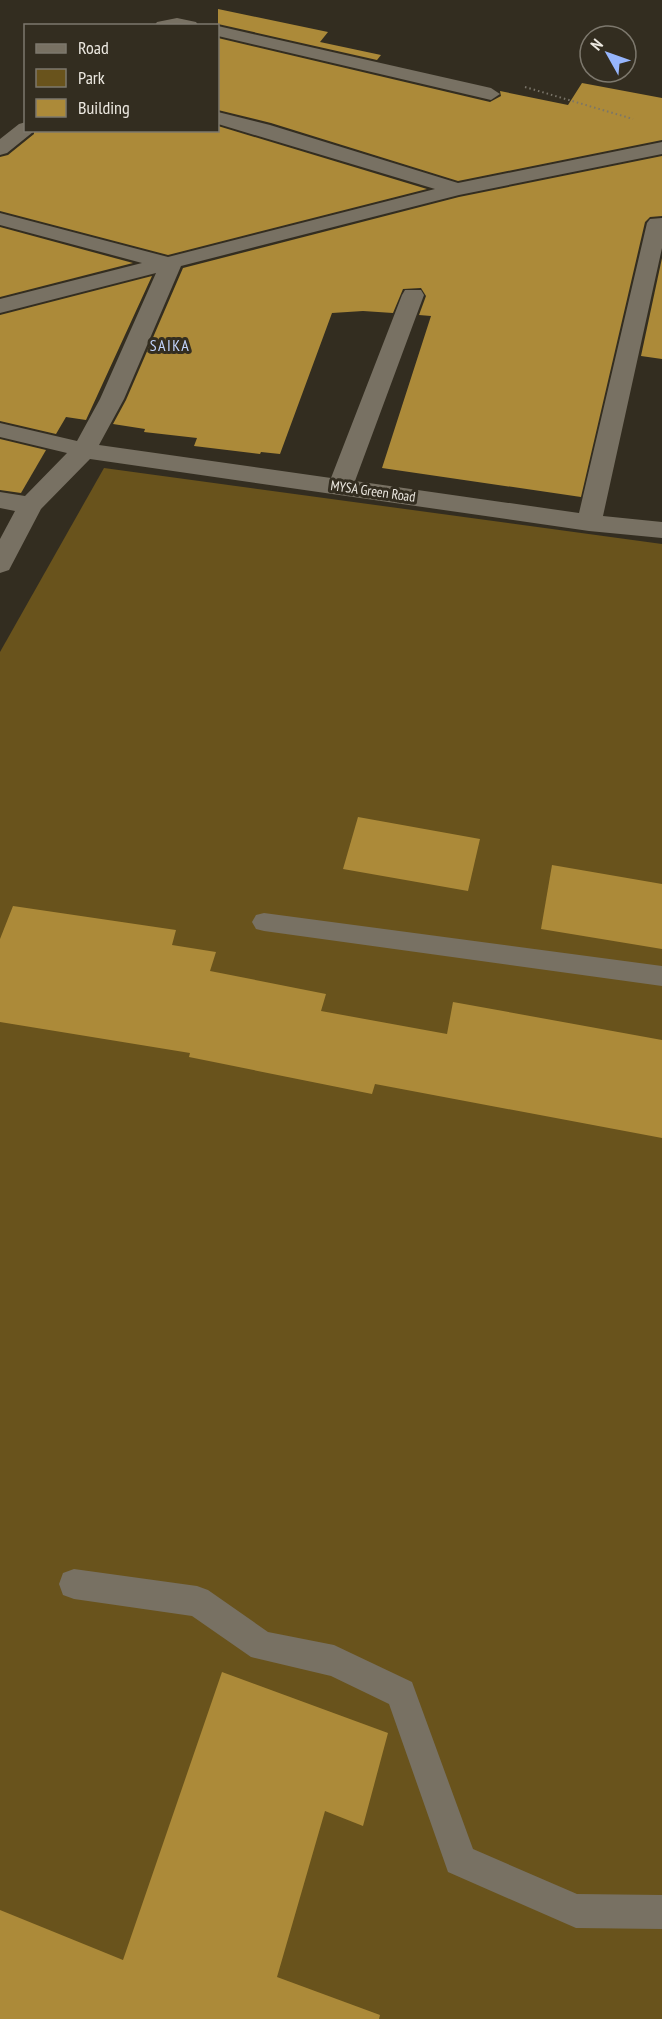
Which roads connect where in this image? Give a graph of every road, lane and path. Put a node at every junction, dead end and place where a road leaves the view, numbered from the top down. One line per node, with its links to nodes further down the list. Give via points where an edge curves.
1 (219, 31): 2 (street)
2 (491, 94)
3 (219, 118): 7 (street)
4 (24, 130): 6 (street)
5 (662, 148): 7 (street)
6 (0, 149)
7 (458, 189): 10 (street)
8 (0, 219): 10 (street)
9 (657, 223): 18 (street)
10 (171, 264): 12 (street); 14 (street, via 112,399)
11 (413, 295): 15 (street)
12 (0, 306)
13 (0, 429): 14 (street, MYSA Green Road)
14 (84, 450): 15 (street, MYSA Green Road); 17 (street)
15 (340, 487): 18 (street, MYSA Green Road)
16 (0, 500): 17 (street)
17 (31, 505): 20 (street)
18 (589, 523): 19 (street, MYSA Green Road)
19 (662, 530)
20 (0, 564)
21 (264, 922): 22 (lane)
22 (662, 976)
23 (74, 1584): 24 (lane, via 197,1601 262,1647 334,1661 400,1693 460,1860 576,1911)
24 (662, 1912)

